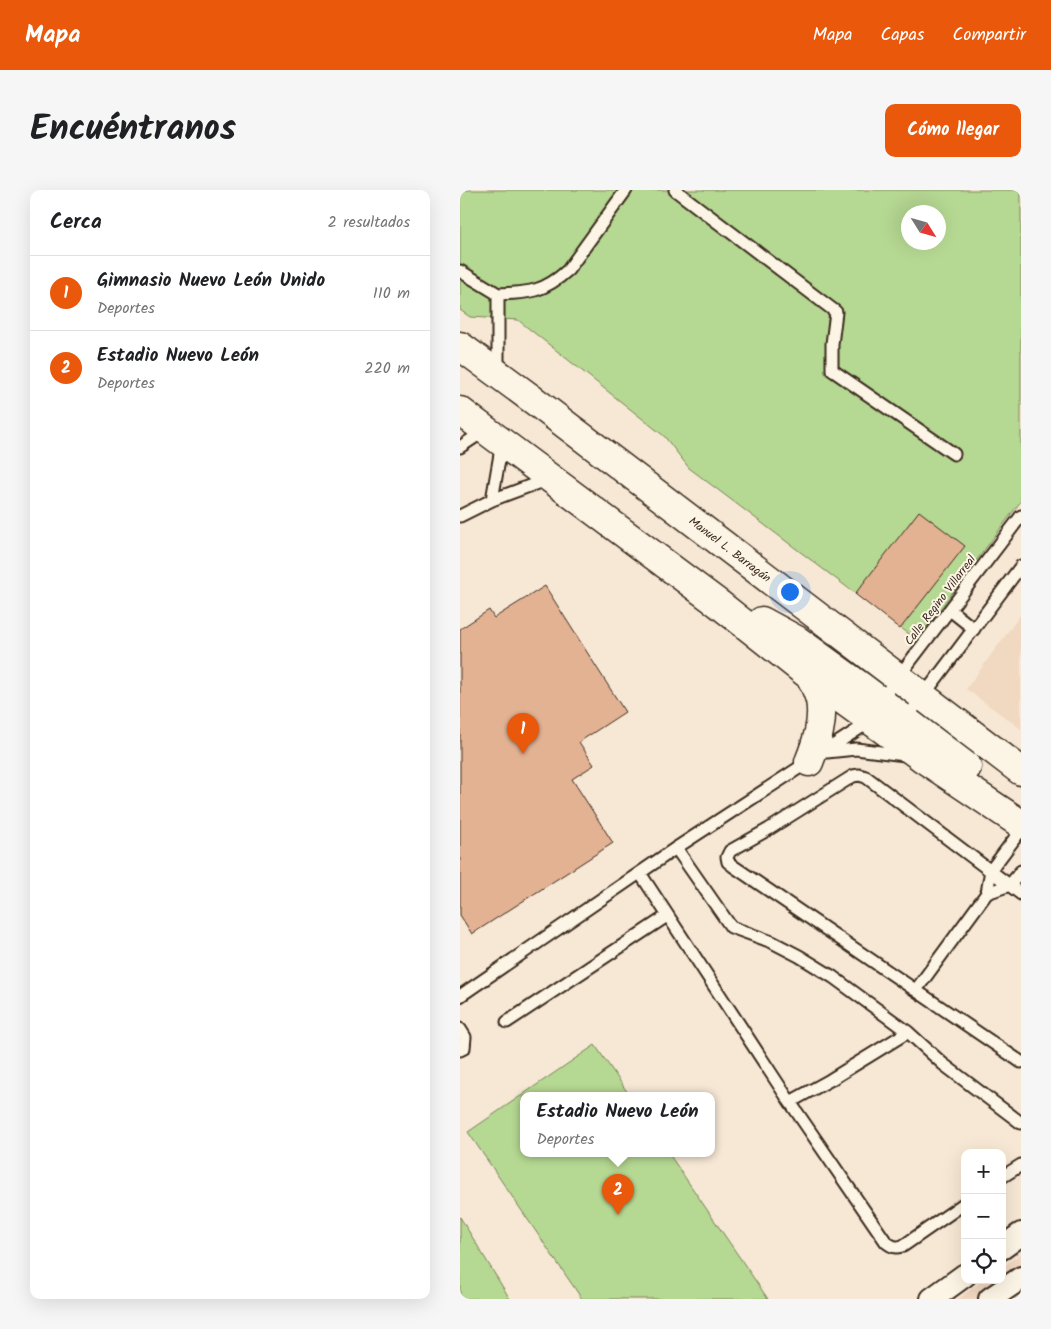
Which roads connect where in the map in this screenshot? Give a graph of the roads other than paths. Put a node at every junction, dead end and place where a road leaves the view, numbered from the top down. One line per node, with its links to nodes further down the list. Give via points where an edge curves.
1 (626, 190): 4 (lane, via 560,277 532,292)
2 (675, 190): 10 (lane, via 836,312 832,370)
3 (460, 271): 4 (lane)
4 (498, 294): 6 (lane)
5 (460, 346): 6 (highway, Manuel L. Barragán)
6 (498, 374): 20 (highway, Manuel L. Barragán)
7 (460, 411): 8 (highway)
8 (494, 436): 9 (lane); 11 (highway); 12 (lane)
9 (460, 447)
10 (954, 454)
11 (551, 478): 12 (lane); 16 (highway)
12 (492, 500): 13 (lane)
13 (460, 516)
14 (1021, 516): 17 (lane, Calle Regino Villarreal)
15 (1021, 566): 18 (lane)
16 (719, 604): 19 (highway); 22 (highway, via 758,618 797,640)
17 (950, 610): 18 (lane); 20 (lane, Calle Regino Villarreal)
18 (974, 629): 21 (lane)
19 (812, 677): 22 (highway); 24 (highway, via 820,699 821,714)
20 (898, 678): 21 (highway, Manuel L. Barragán); 22 (lane, Calle Regino Villarreal)
21 (923, 696): 23 (lane); 26 (highway, Manuel L. Barragán)
22 (876, 711): 23 (highway); 24 (lane, Calle Regino Villarreal); 25 (highway)
23 (905, 720): 27 (highway, via 1005,797)
24 (817, 757): 25 (lane, via 873,750); 29 (lane, Calle Regino Villarreal)
25 (921, 757): 27 (highway)
26 (1021, 771)
27 (1021, 823)
28 (1021, 830): 30 (lane)
29 (676, 848): 32 (lane, Calle Regino Villarreal); 41 (lane, via 731,927 799,956)
30 (991, 870): 33 (lane); 34 (lane); 37 (lane, via 866,777 858,775 727,854 733,866)
31 (1021, 871): 33 (lane)
32 (640, 873): 36 (lane); 38 (lane, Calle Regino Villarreal)
33 (1010, 885): 34 (lane); 35 (lane)
34 (987, 893): 37 (lane)
35 (1021, 894)
36 (667, 916): 39 (lane); 44 (lane)
37 (916, 990): 43 (lane)
38 (460, 996)
39 (507, 1022)
40 (460, 1028): 42 (lane, via 465,1037 464,1048)
41 (908, 1032): 44 (lane); 45 (lane, via 943,1064)
42 (460, 1050)
43 (1021, 1062)
44 (790, 1102): 48 (lane, via 886,1242 892,1246 903,1246)
45 (1021, 1123)
46 (1021, 1165): 47 (lane)
47 (1006, 1174)
48 (961, 1206)
49 (1021, 1234): 50 (street)
50 (1006, 1245)
51 (961, 1278): 53 (street)
52 (1017, 1288): 54 (street)
53 (932, 1299)
54 (990, 1299)

